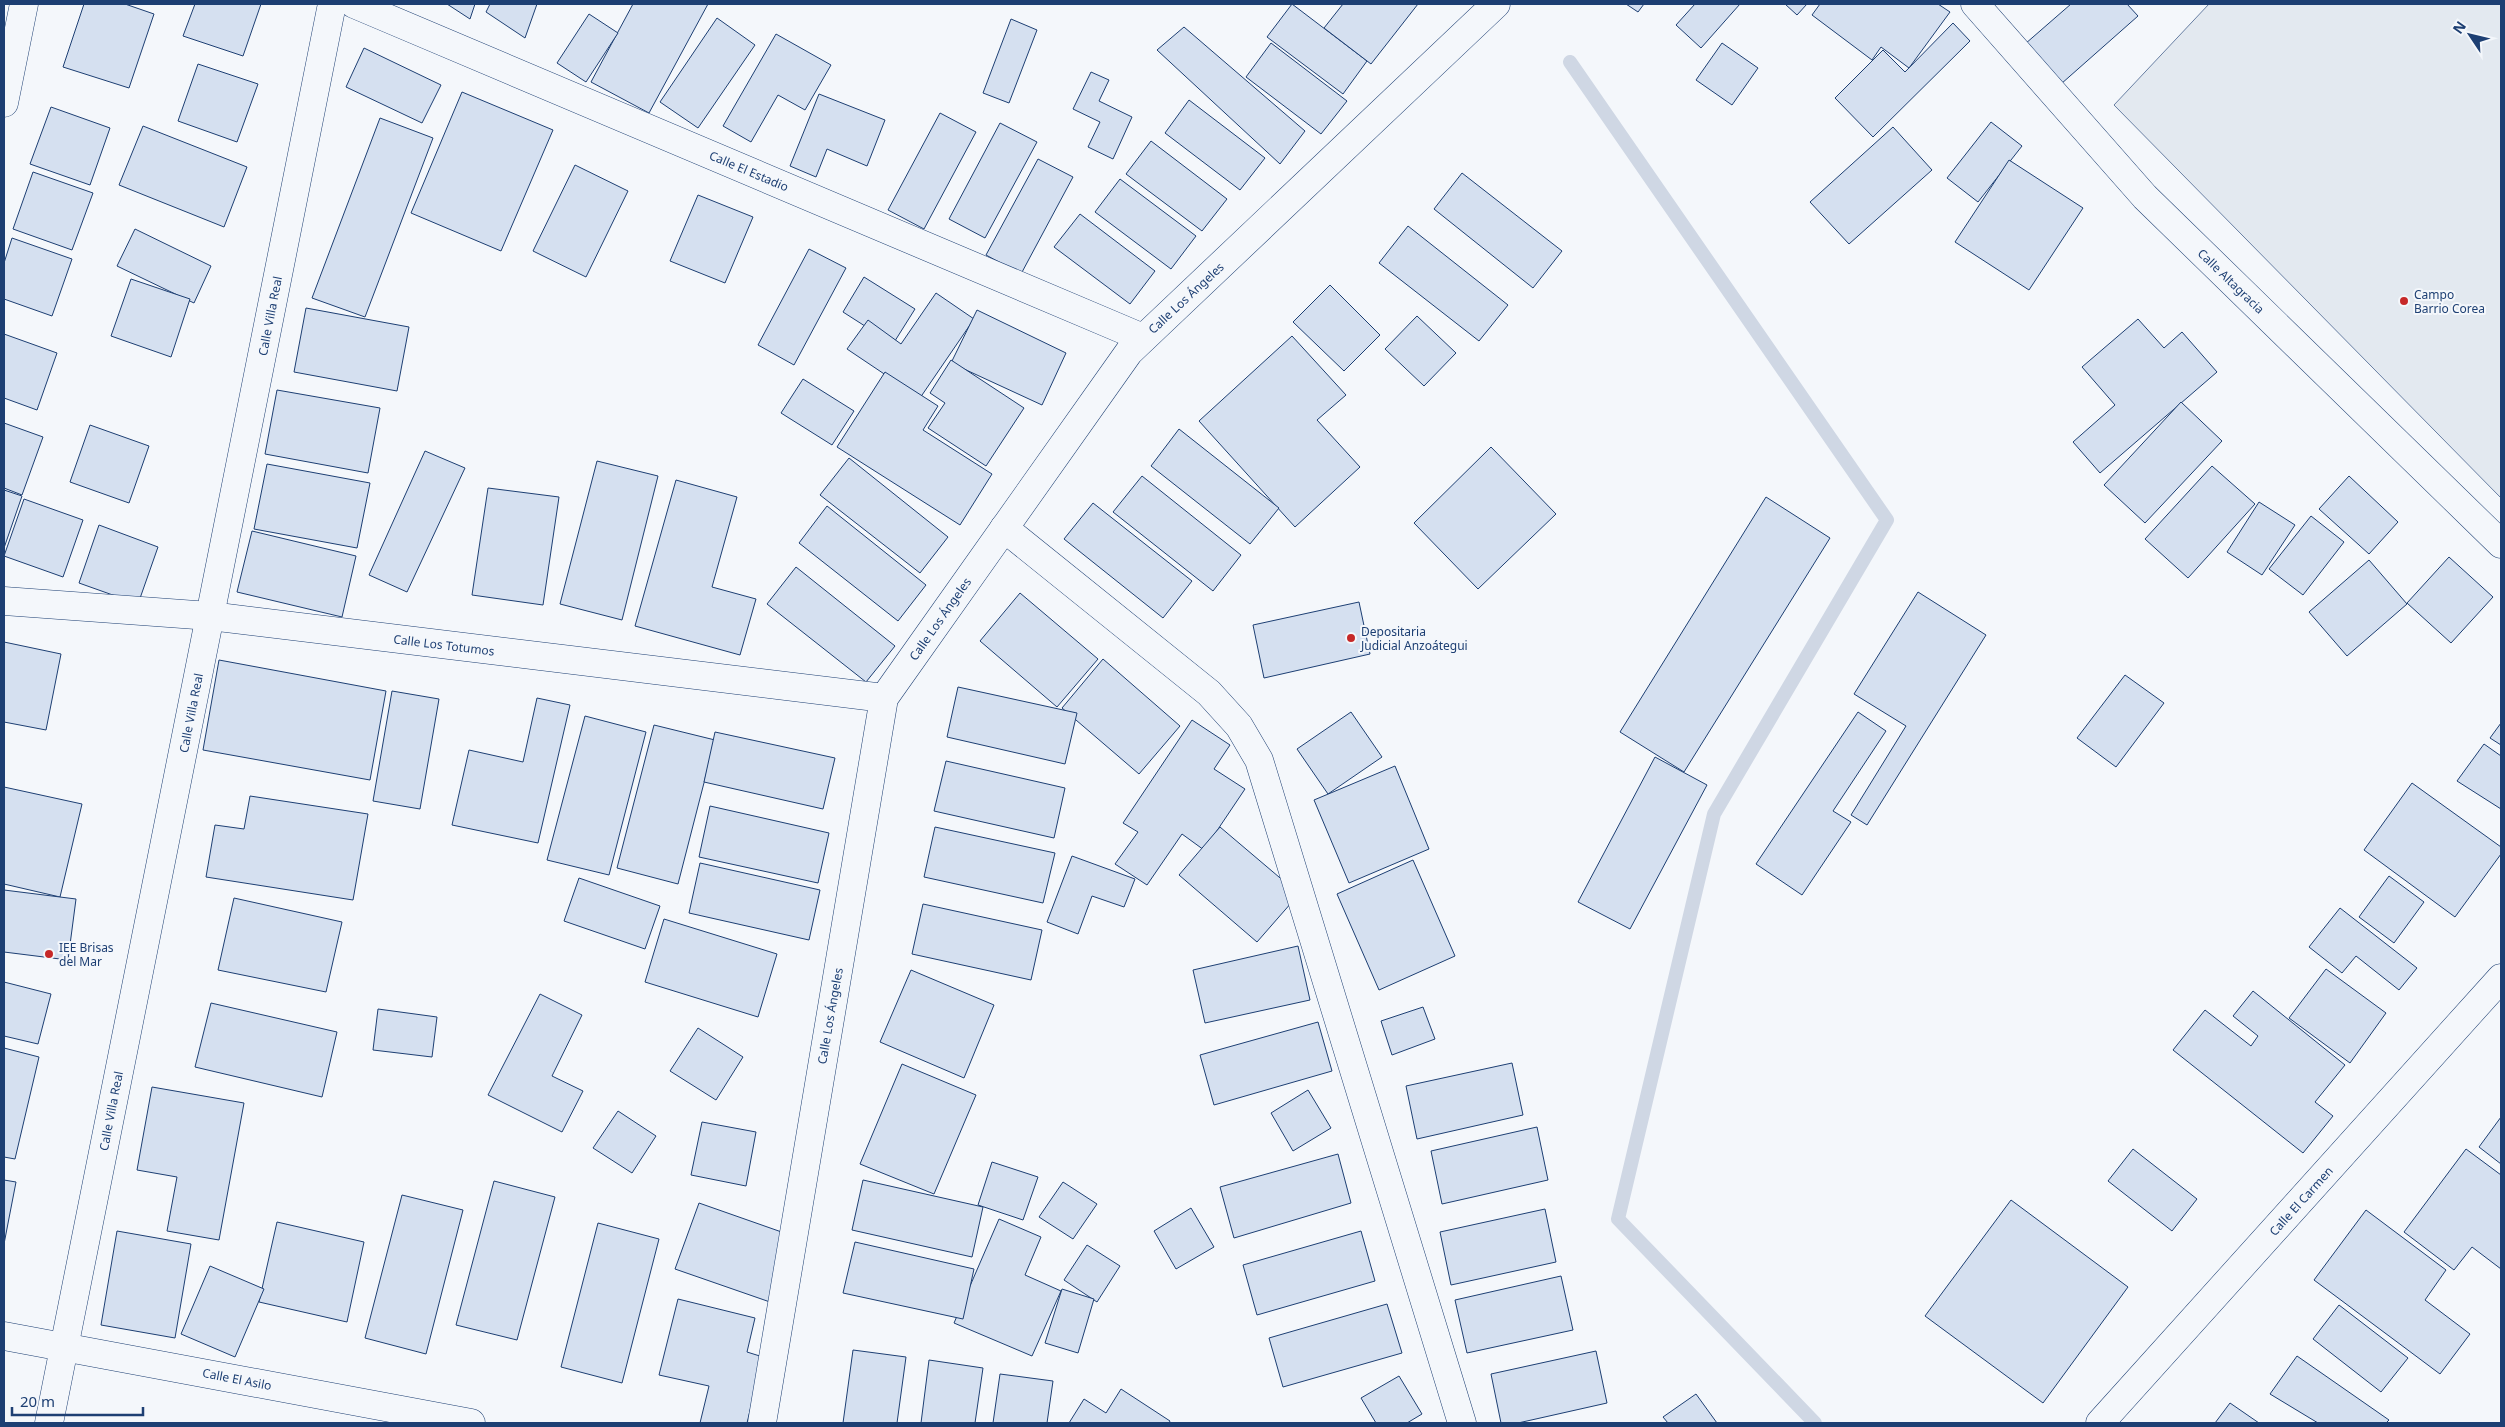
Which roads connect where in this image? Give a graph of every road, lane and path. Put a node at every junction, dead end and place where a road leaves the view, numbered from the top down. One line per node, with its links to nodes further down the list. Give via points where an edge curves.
1 (24, 4): 6 (street)
2 (332, 4): 11 (street, Calle Villa Real)
3 (354, 4): 7 (street, Calle El Estadio)
4 (1496, 4): 7 (street, Calle Los Ángeles)
5 (1975, 4): 9 (street, Calle Altagracia, via 2145,197)
6 (4, 102)
7 (1143, 338): 8 (street, Calle Los Ángeles, via 1129,352)
8 (1004, 528): 12 (street, Calle Los Ángeles); 19 (street, via 1209,693 1239,726 1259,760)
9 (2501, 544)
10 (4, 601): 11 (street, Calle Los Totumos)
11 (210, 616): 12 (street, Calle Los Totumos); 15 (street, Calle Villa Real)
12 (884, 698): 18 (street, Calle Los Ángeles)
13 (2501, 978): 20 (street, Calle El Carmen)
14 (4, 1336): 15 (street, Calle El Asilo)
15 (64, 1347): 16 (street, Calle Villa Real); 17 (street, Calle El Asilo)
16 (49, 1423)
17 (471, 1423)
18 (762, 1423)
19 (1462, 1423)
20 (2100, 1423)

